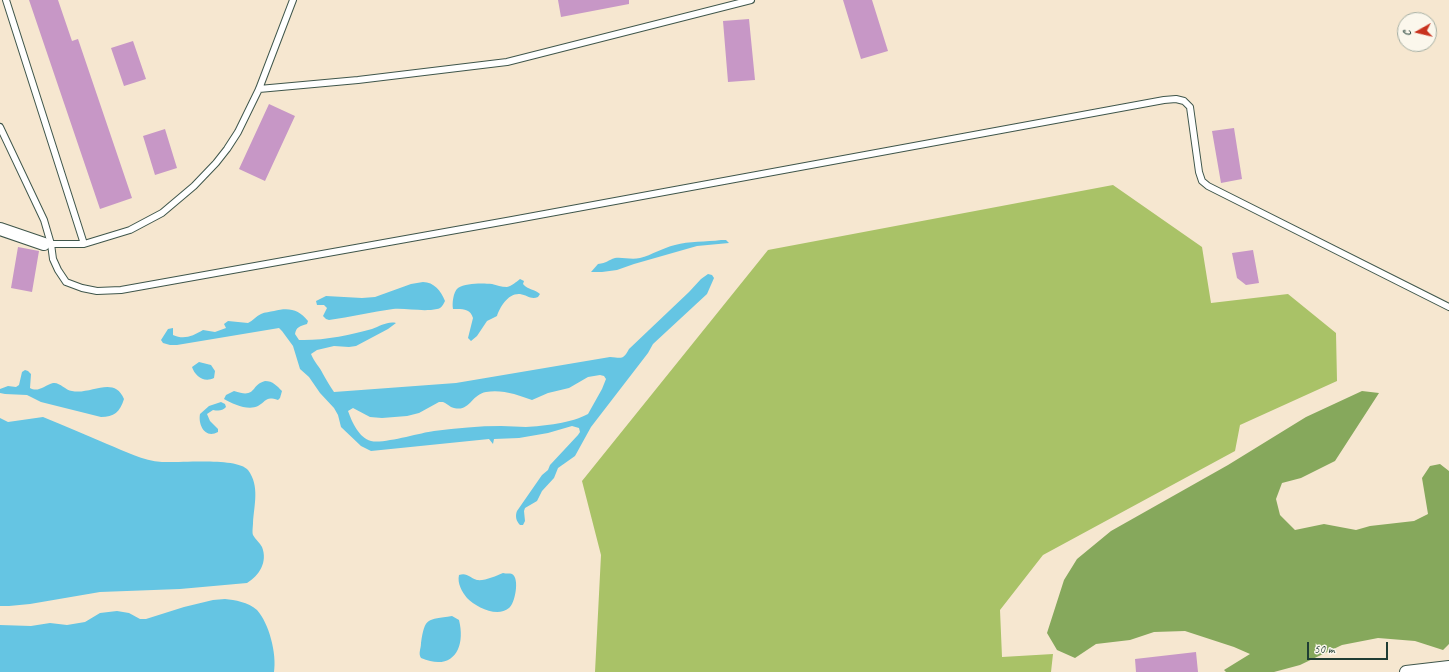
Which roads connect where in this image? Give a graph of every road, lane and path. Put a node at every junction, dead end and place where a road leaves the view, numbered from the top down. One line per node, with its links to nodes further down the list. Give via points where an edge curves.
1 (6, 0): 8 (lane)
2 (293, 0): 4 (lane)
3 (751, 0): 4 (lane, via 507,62)
4 (259, 89): 8 (lane, via 227,149 181,198 130,230)
5 (0, 127): 7 (lane, via 44,220)
6 (0, 229): 7 (street)
7 (48, 244): 8 (lane); 9 (lane, via 58,270 66,282 97,291 121,290 1176,99 1184,101 1190,107 1199,172 1202,181 1208,186)
8 (84, 244)
9 (1449, 307)
10 (1449, 666): 11 (street)
11 (1406, 672)

